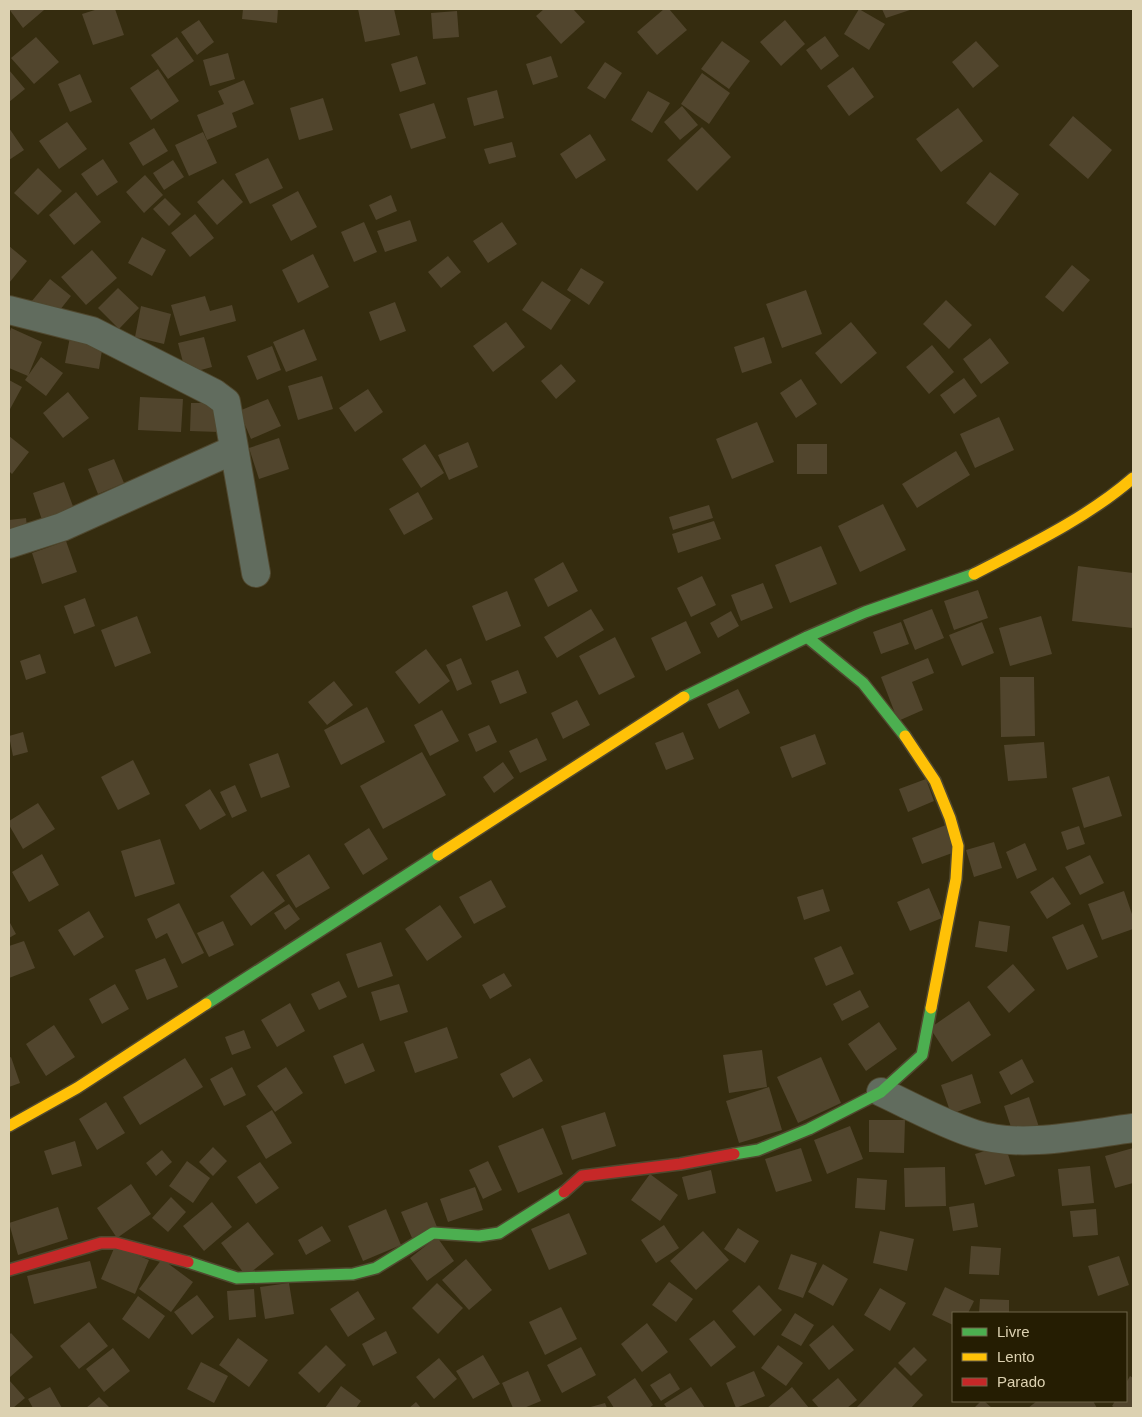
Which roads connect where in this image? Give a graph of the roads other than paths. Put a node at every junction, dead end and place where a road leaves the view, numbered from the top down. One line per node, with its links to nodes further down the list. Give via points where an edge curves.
1 (9, 310): 2 (street, via 92,331 214,393 226,402)
2 (233, 450): 4 (street, via 62,527); 5 (street)
3 (1133, 478): 6 (street, via 1116,493 1031,545 974,574 865,612)
4 (9, 544)
5 (256, 573)
6 (807, 637): 7 (street, via 863,683 907,739 935,781 958,846 956,879 922,1055); 8 (street, via 673,703 77,1088)
7 (881, 1092): 9 (street, via 975,1134 1008,1140 1057,1138); 10 (street, via 809,1129 758,1150 582,1176 562,1194 499,1233 479,1236 433,1233 376,1268 353,1274 237,1278 167,1255 116,1243 101,1243)
8 (9, 1126)
9 (1133, 1128)
10 (9, 1270)

